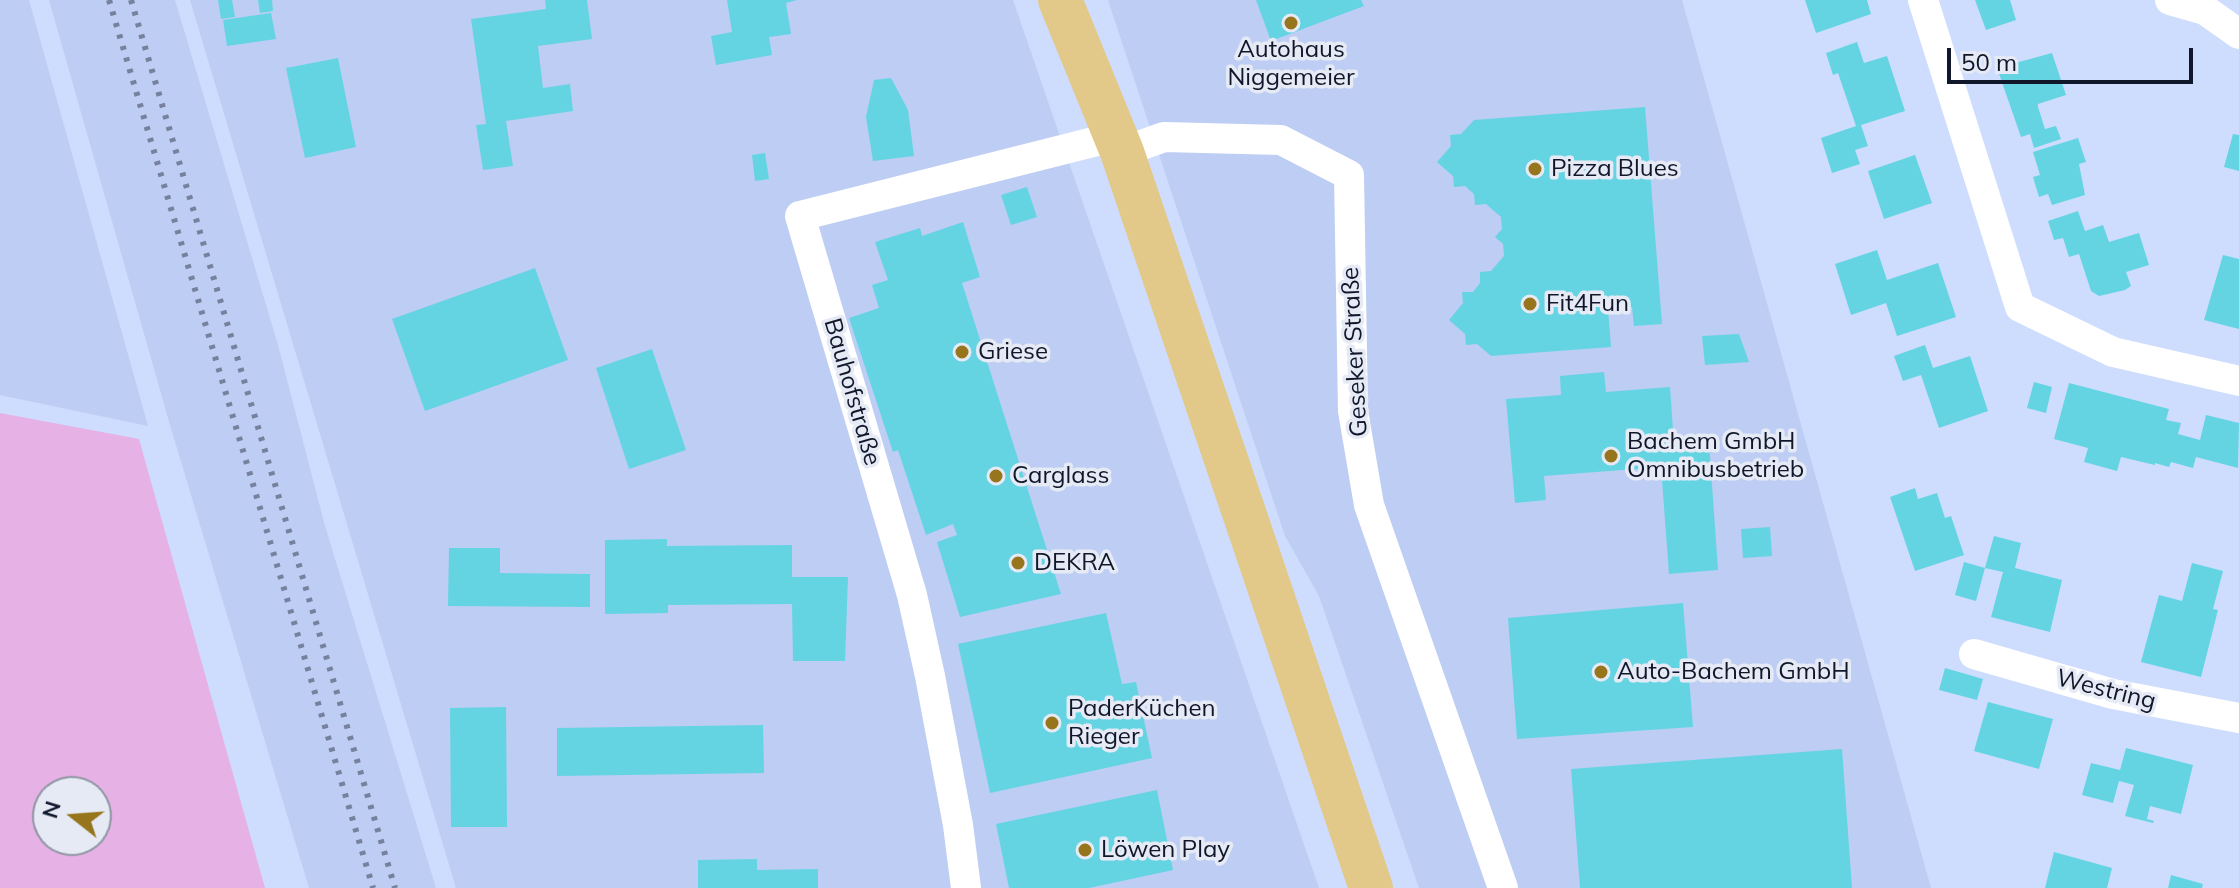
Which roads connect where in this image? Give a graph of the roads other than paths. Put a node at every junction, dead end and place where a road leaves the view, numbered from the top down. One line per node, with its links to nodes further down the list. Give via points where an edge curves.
1 (1060, 0): 5 (main road)
2 (1923, 0): 6 (street, via 2020,307 2113,352)
3 (2170, 0): 4 (street, via 2205,10)
4 (2239, 34)
5 (1119, 144): 9 (street, Bauhofstraße, via 800,216 912,595); 10 (main road); 11 (street, Geseker Straße, via 1164,137 1281,140 1349,175 1353,411 1369,505)
6 (2239, 381)
7 (1974, 654): 8 (street, Westring, via 2113,694)
8 (2239, 718)
9 (966, 888)
10 (1371, 888)
11 (1503, 888)

